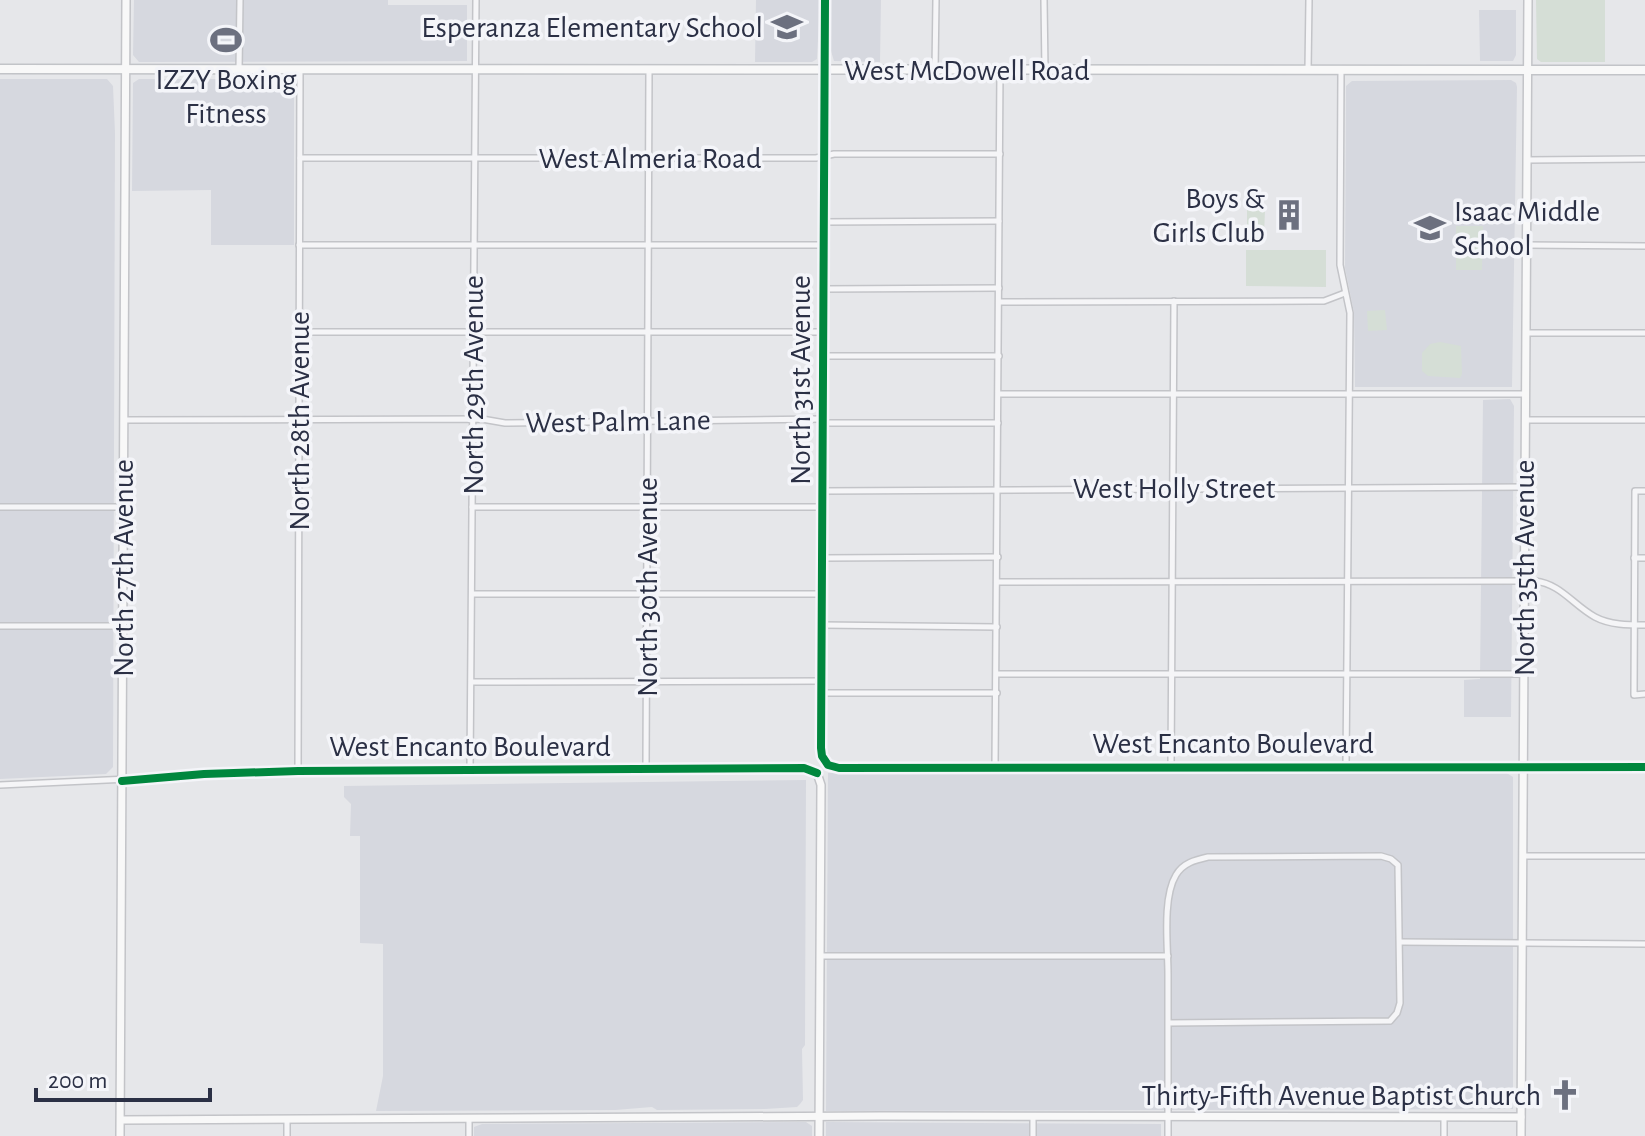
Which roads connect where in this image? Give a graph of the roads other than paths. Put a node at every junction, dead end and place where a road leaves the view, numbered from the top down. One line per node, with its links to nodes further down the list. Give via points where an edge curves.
1 (126, 0): 10 (street, North 27th Avenue)
2 (240, 0): 11 (street)
3 (476, 0): 13 (street, North 29th Avenue)
4 (825, 0): 15 (street, North 31st Avenue)
5 (936, 0): 16 (street)
6 (1044, 0): 18 (street)
7 (1309, 0): 19 (street)
8 (1528, 0): 21 (street, North 35th Avenue)
9 (0, 69): 10 (main road, West McDowell Road)
10 (124, 70): 11 (main road, West McDowell Road); 56 (street, North 27th Avenue)
11 (239, 70): 12 (main road, West McDowell Road)
12 (300, 70): 13 (main road, West McDowell Road); 25 (street, North 28th Avenue)
13 (474, 70): 14 (main road, West McDowell Road); 26 (street, North 29th Avenue)
14 (649, 70): 15 (main road, West McDowell Road); 27 (street, North 30th Avenue)
15 (824, 70): 16 (main road, West McDowell Road); 24 (street, North 31st Avenue)
16 (935, 70): 17 (main road, West McDowell Road)
17 (1000, 70): 18 (main road, West McDowell Road); 23 (street)
18 (1045, 70): 19 (main road, West McDowell Road)
19 (1308, 70): 20 (main road, West McDowell Road)
20 (1341, 70): 21 (main road, West McDowell Road); 40 (street, via 1340,265)
21 (1527, 70): 22 (main road, West McDowell Road); 29 (street, North 35th Avenue)
22 (1645, 70)
23 (1000, 154): 24 (street, West Almeria Road); 30 (street)
24 (824, 156): 27 (street, West Almeria Road); 31 (street, North 31st Avenue)
25 (300, 158): 26 (street, West Almeria Road); 32 (street, North 28th Avenue)
26 (474, 158): 27 (street, West Almeria Road); 33 (street, North 29th Avenue)
27 (649, 158): 34 (street, North 30th Avenue)
28 (1645, 159): 29 (street)
29 (1526, 160): 36 (street, North 35th Avenue)
30 (999, 221): 31 (street); 38 (street)
31 (824, 222): 35 (street, North 31st Avenue)
32 (299, 245): 33 (street); 43 (street, North 28th Avenue)
33 (473, 245): 34 (street); 45 (street, North 29th Avenue)
34 (649, 245): 35 (street); 46 (street, North 30th Avenue)
35 (824, 245): 39 (street, North 31st Avenue)
36 (1525, 245): 37 (street); 47 (street, North 35th Avenue)
37 (1645, 246)
38 (999, 288): 39 (street); 42 (street)
39 (824, 289): 44 (street, North 31st Avenue)
40 (1345, 293): 41 (street, via 1324,301); 51 (street, via 1350,313)
41 (1174, 301): 42 (street); 54 (street)
42 (999, 302): 50 (street)
43 (299, 332): 45 (street); 57 (street, North 28th Avenue)
44 (824, 332): 46 (street); 49 (street, North 31st Avenue)
45 (473, 333): 46 (street); 58 (street, North 29th Avenue)
46 (648, 333): 59 (street, North 30th Avenue)
47 (1525, 333): 48 (street); 53 (street, North 35th Avenue)
48 (1645, 333)
49 (824, 356): 50 (street); 61 (street, North 31st Avenue)
50 (999, 356): 52 (street)
51 (1349, 393): 53 (street); 54 (street); 65 (street)
52 (999, 394): 54 (street); 62 (street)
53 (1524, 394): 55 (street, North 35th Avenue)
54 (1173, 395): 64 (street)
55 (1524, 419): 60 (street); 63 (street, North 35th Avenue)
56 (124, 420): 57 (street, West Palm Lane); 70 (street, North 27th Avenue)
57 (298, 420): 58 (street, West Palm Lane); 109 (street, North 28th Avenue)
58 (473, 420): 59 (street, West Palm Lane); 71 (street, North 29th Avenue)
59 (648, 420): 61 (street, West Palm Lane); 72 (street, North 30th Avenue)
60 (1645, 420)
61 (824, 421): 62 (street, West Palm Lane); 67 (street, North 31st Avenue)
62 (998, 423): 66 (street)
63 (1524, 487): 65 (street, West Holly Street); 79 (street, North 35th Avenue)
64 (1172, 488): 65 (street, West Holly Street); 66 (street, West Holly Street); 81 (street)
65 (1347, 488): 78 (street)
66 (998, 489): 67 (street, West Holly Street); 74 (street)
67 (823, 491): 73 (street, North 31st Avenue)
68 (1645, 491): 76 (street, via 1635,491)
69 (0, 507): 70 (street)
70 (123, 507): 89 (street, North 27th Avenue)
71 (472, 507): 72 (street); 82 (street, North 29th Avenue)
72 (647, 507): 73 (street); 83 (street, North 30th Avenue)
73 (823, 507): 75 (street, North 31st Avenue)
74 (998, 557): 75 (street); 80 (street)
75 (823, 558): 84 (street, North 31st Avenue)
76 (1634, 558): 77 (street); 86 (street)
77 (1645, 558)
78 (1347, 581): 79 (street); 81 (street); 94 (street)
79 (1524, 581): 86 (street, via 1553,586 1598,618); 93 (street, North 35th Avenue)
80 (997, 582): 81 (street); 90 (street)
81 (1172, 582): 92 (street)
82 (472, 594): 83 (street); 96 (street, North 29th Avenue)
83 (647, 594): 84 (street); 97 (street, North 30th Avenue)
84 (822, 594): 85 (street, North 31st Avenue)
85 (822, 625): 90 (street); 95 (street, North 31st Avenue)
86 (1635, 625): 87 (street); 100 (street, via 1634,695)
87 (1645, 625)
88 (0, 626): 89 (street)
89 (123, 626): 111 (street, North 27th Avenue)
90 (997, 627): 91 (street)
91 (997, 674): 92 (street); 99 (street)
92 (1171, 674): 94 (street); 103 (street)
93 (1523, 674): 94 (street); 105 (street, North 35th Avenue)
94 (1346, 675): 104 (street)
95 (821, 681): 97 (street); 98 (street, North 31st Avenue)
96 (472, 682): 97 (street); 108 (street, North 29th Avenue)
97 (646, 682): 107 (street, North 30th Avenue)
98 (821, 693): 99 (street); 101 (street, North 31st Avenue)
99 (997, 693): 102 (street)
100 (1645, 694)
101 (824, 760): 102 (street, West Encanto Boulevard, via 839,768)
102 (995, 767): 103 (street, West Encanto Boulevard)
103 (1171, 767): 104 (street, West Encanto Boulevard)
104 (1346, 767): 105 (street, West Encanto Boulevard)
105 (1523, 767): 106 (street, West Encanto Boulevard); 113 (street, North 35th Avenue)
106 (1645, 767)
107 (646, 769): 108 (street, West Encanto Boulevard); 110 (street, West Encanto Boulevard, via 804,768)
108 (470, 770): 109 (street, West Encanto Boulevard)
109 (298, 771): 111 (street, West Encanto Boulevard)
110 (817, 773): 118 (street)
111 (122, 781): 112 (street, West Encanto Boulevard); 128 (street, North 27th Avenue)
112 (0, 785)
113 (1522, 856): 114 (street); 116 (street, North 35th Avenue)
114 (1645, 856)
115 (1400, 942): 116 (street); 119 (street, via 1400,874 1391,859 1208,857 1190,862 1176,875 1168,905); 120 (street, via 1400,1003 1395,1016 1383,1023)
116 (1521, 943): 117 (street); 125 (street, North 35th Avenue)
117 (1645, 944)
118 (820, 956): 119 (street); 122 (street)
119 (1168, 956): 120 (street)
120 (1168, 1023): 123 (street)
121 (1033, 1115): 122 (street); 123 (street); 133 (street)
122 (819, 1116): 127 (street); 132 (street)
123 (1168, 1116): 124 (street); 134 (street)
124 (1444, 1117): 125 (street); 135 (street)
125 (1521, 1117): 136 (street, North 35th Avenue)
126 (287, 1119): 127 (street); 128 (street); 130 (street)
127 (469, 1119): 131 (street)
128 (121, 1120): 129 (street, North 27th Avenue)
129 (120, 1136)
130 (287, 1136)
131 (469, 1136)
132 (819, 1136)
133 (1033, 1136)
134 (1168, 1136)
135 (1444, 1136)
136 (1521, 1136)

